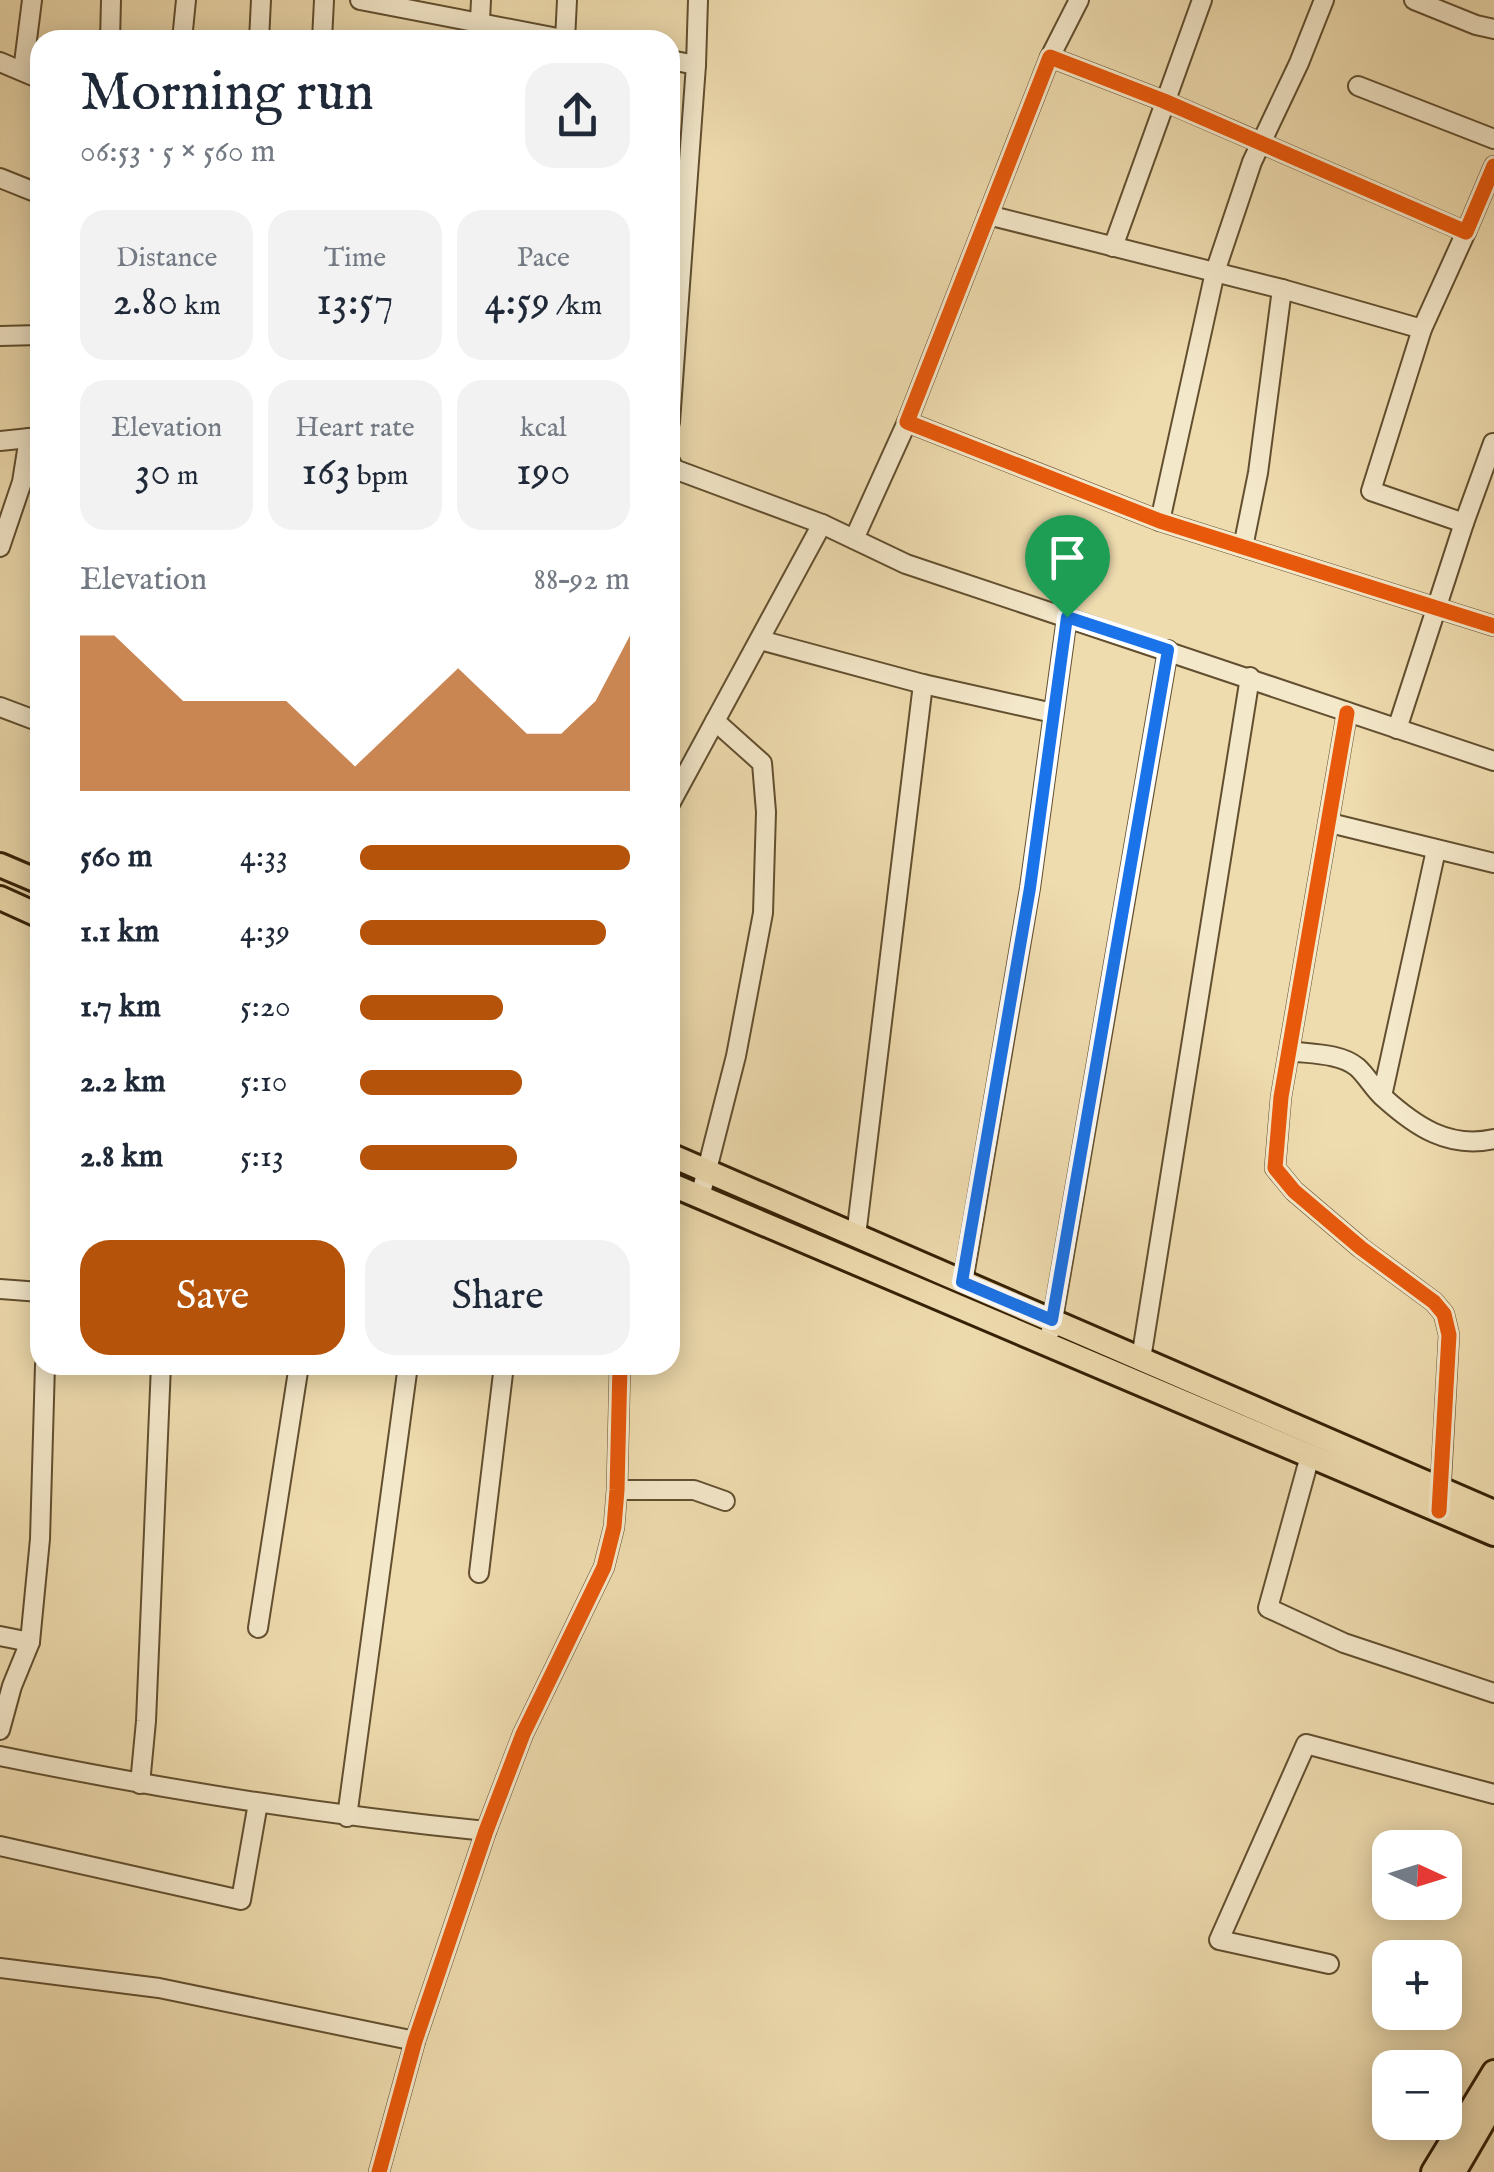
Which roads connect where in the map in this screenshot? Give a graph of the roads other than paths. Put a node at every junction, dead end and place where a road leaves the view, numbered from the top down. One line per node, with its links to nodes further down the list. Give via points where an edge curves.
1 (32, 0): 16 (street)
2 (111, 0): 17 (street)
3 (186, 0): 18 (street)
4 (261, 0): 19 (street)
5 (324, 0): 20 (street)
6 (360, 0): 14 (street)
7 (482, 0): 22 (street)
8 (567, 0): 23 (street)
9 (698, 0): 27 (street)
10 (1079, 0): 24 (street)
11 (1202, 0): 30 (street)
12 (1324, 0): 32 (street)
13 (1414, 0): 15 (street)
14 (405, 4): 21 (street)
15 (1494, 29)
16 (32, 30)
17 (110, 30)
18 (183, 30)
19 (260, 30)
20 (322, 30)
21 (474, 30)
22 (479, 30)
23 (566, 30)
24 (1050, 57): 30 (street); 36 (street)
25 (0, 62): 28 (street)
26 (680, 62): 27 (street)
27 (696, 65): 40 (street)
28 (30, 75)
29 (1358, 86): 31 (street)
30 (1164, 101): 32 (street); 38 (street)
31 (1494, 139)
32 (1260, 144): 37 (street); 39 (street)
33 (1494, 166): 37 (street)
34 (0, 178): 35 (street)
35 (30, 190)
36 (988, 215): 38 (street); 45 (street)
37 (1466, 232): 42 (street)
38 (1113, 247): 39 (street)
39 (1215, 272): 41 (street); 51 (street)
40 (680, 285)
41 (1282, 289): 42 (street); 56 (street)
42 (1422, 330): 52 (street, via 1370,491)
43 (30, 335): 44 (street)
44 (0, 336)
45 (907, 422): 51 (street); 54 (street)
46 (30, 438): 47 (street)
47 (0, 440)
48 (1493, 443): 52 (street)
49 (30, 455): 55 (street)
50 (680, 470): 53 (street)
51 (1160, 521): 56 (street)
52 (1464, 522): 57 (street)
53 (822, 524): 54 (street); 60 (street)
54 (854, 539): 58 (street, via 906,564)
55 (0, 547)
56 (1244, 547): 57 (street)
57 (1436, 610): 59 (street); 69 (street)
58 (1067, 617): 61 (street); 65 (street)
59 (1494, 626)
60 (760, 640): 63 (street); 68 (street)
61 (1168, 650): 62 (street); 90 (street)
62 (1250, 677): 66 (street); 92 (street)
63 (923, 684): 65 (street); 86 (street)
64 (0, 708): 67 (street)
65 (1053, 712): 87 (street, via 1030,888)
66 (1347, 713): 69 (street); 72 (street)
67 (30, 718)
68 (715, 721): 71 (street); 83 (street, via 762,764 766,812 763,912)
69 (1397, 729): 70 (street)
70 (1494, 761)
71 (680, 786)
72 (1330, 823): 73 (street); 79 (street)
73 (1436, 850): 74 (street); 80 (street)
74 (1494, 863)
75 (0, 864): 76 (main road)
76 (30, 878)
77 (0, 898): 78 (main road)
78 (30, 912)
79 (1289, 1050): 80 (street, via 1340,1058); 102 (street, via 1275,1168 1444,1314 1450,1334)
80 (1382, 1096): 81 (street, via 1433,1135 1457,1143)
81 (1494, 1139)
82 (680, 1159): 83 (main road)
83 (707, 1171): 85 (street); 86 (main road)
84 (680, 1188): 85 (main road)
85 (700, 1197): 91 (main road)
86 (856, 1236): 87 (main road)
87 (962, 1282): 90 (main road)
88 (0, 1289): 89 (street)
89 (30, 1291)
90 (1052, 1320): 91 (street); 92 (main road)
91 (1048, 1345): 99 (main road)
92 (1141, 1359): 100 (main road)
93 (46, 1375): 109 (street)
94 (161, 1375): 113 (street)
95 (297, 1375): 107 (street)
96 (407, 1375): 116 (street)
97 (503, 1375): 106 (street)
98 (620, 1375): 101 (street)
99 (1310, 1456): 100 (main road); 110 (street, via 1268,1608 1344,1643)
100 (1347, 1460): 102 (main road)
101 (617, 1490): 103 (street, via 694,1490); 117 (street, via 604,1567 529,1721)
102 (1440, 1500): 104 (main road); 105 (main road)
103 (724, 1501)
104 (1494, 1512)
105 (1494, 1534)
106 (479, 1574)
107 (258, 1628)
108 (0, 1636): 109 (street)
109 (30, 1642): 111 (street)
110 (1494, 1693)
111 (0, 1730)
112 (0, 1756): 113 (street)
113 (140, 1784): 115 (street)
114 (1493, 1792): 119 (street, via 1306,1744 1219,1940)
115 (258, 1803): 116 (street); 118 (street, via 241,1900)
116 (347, 1817): 117 (street)
117 (486, 1831): 121 (street)
118 (0, 1846)
119 (1329, 1964)
120 (0, 1968): 121 (street, via 159,1988)
121 (415, 2040): 124 (street)
122 (1494, 2072): 123 (main road)
123 (1488, 2107): 125 (main road); 126 (main road)
124 (379, 2172)
125 (1434, 2172)
126 (1454, 2172)

